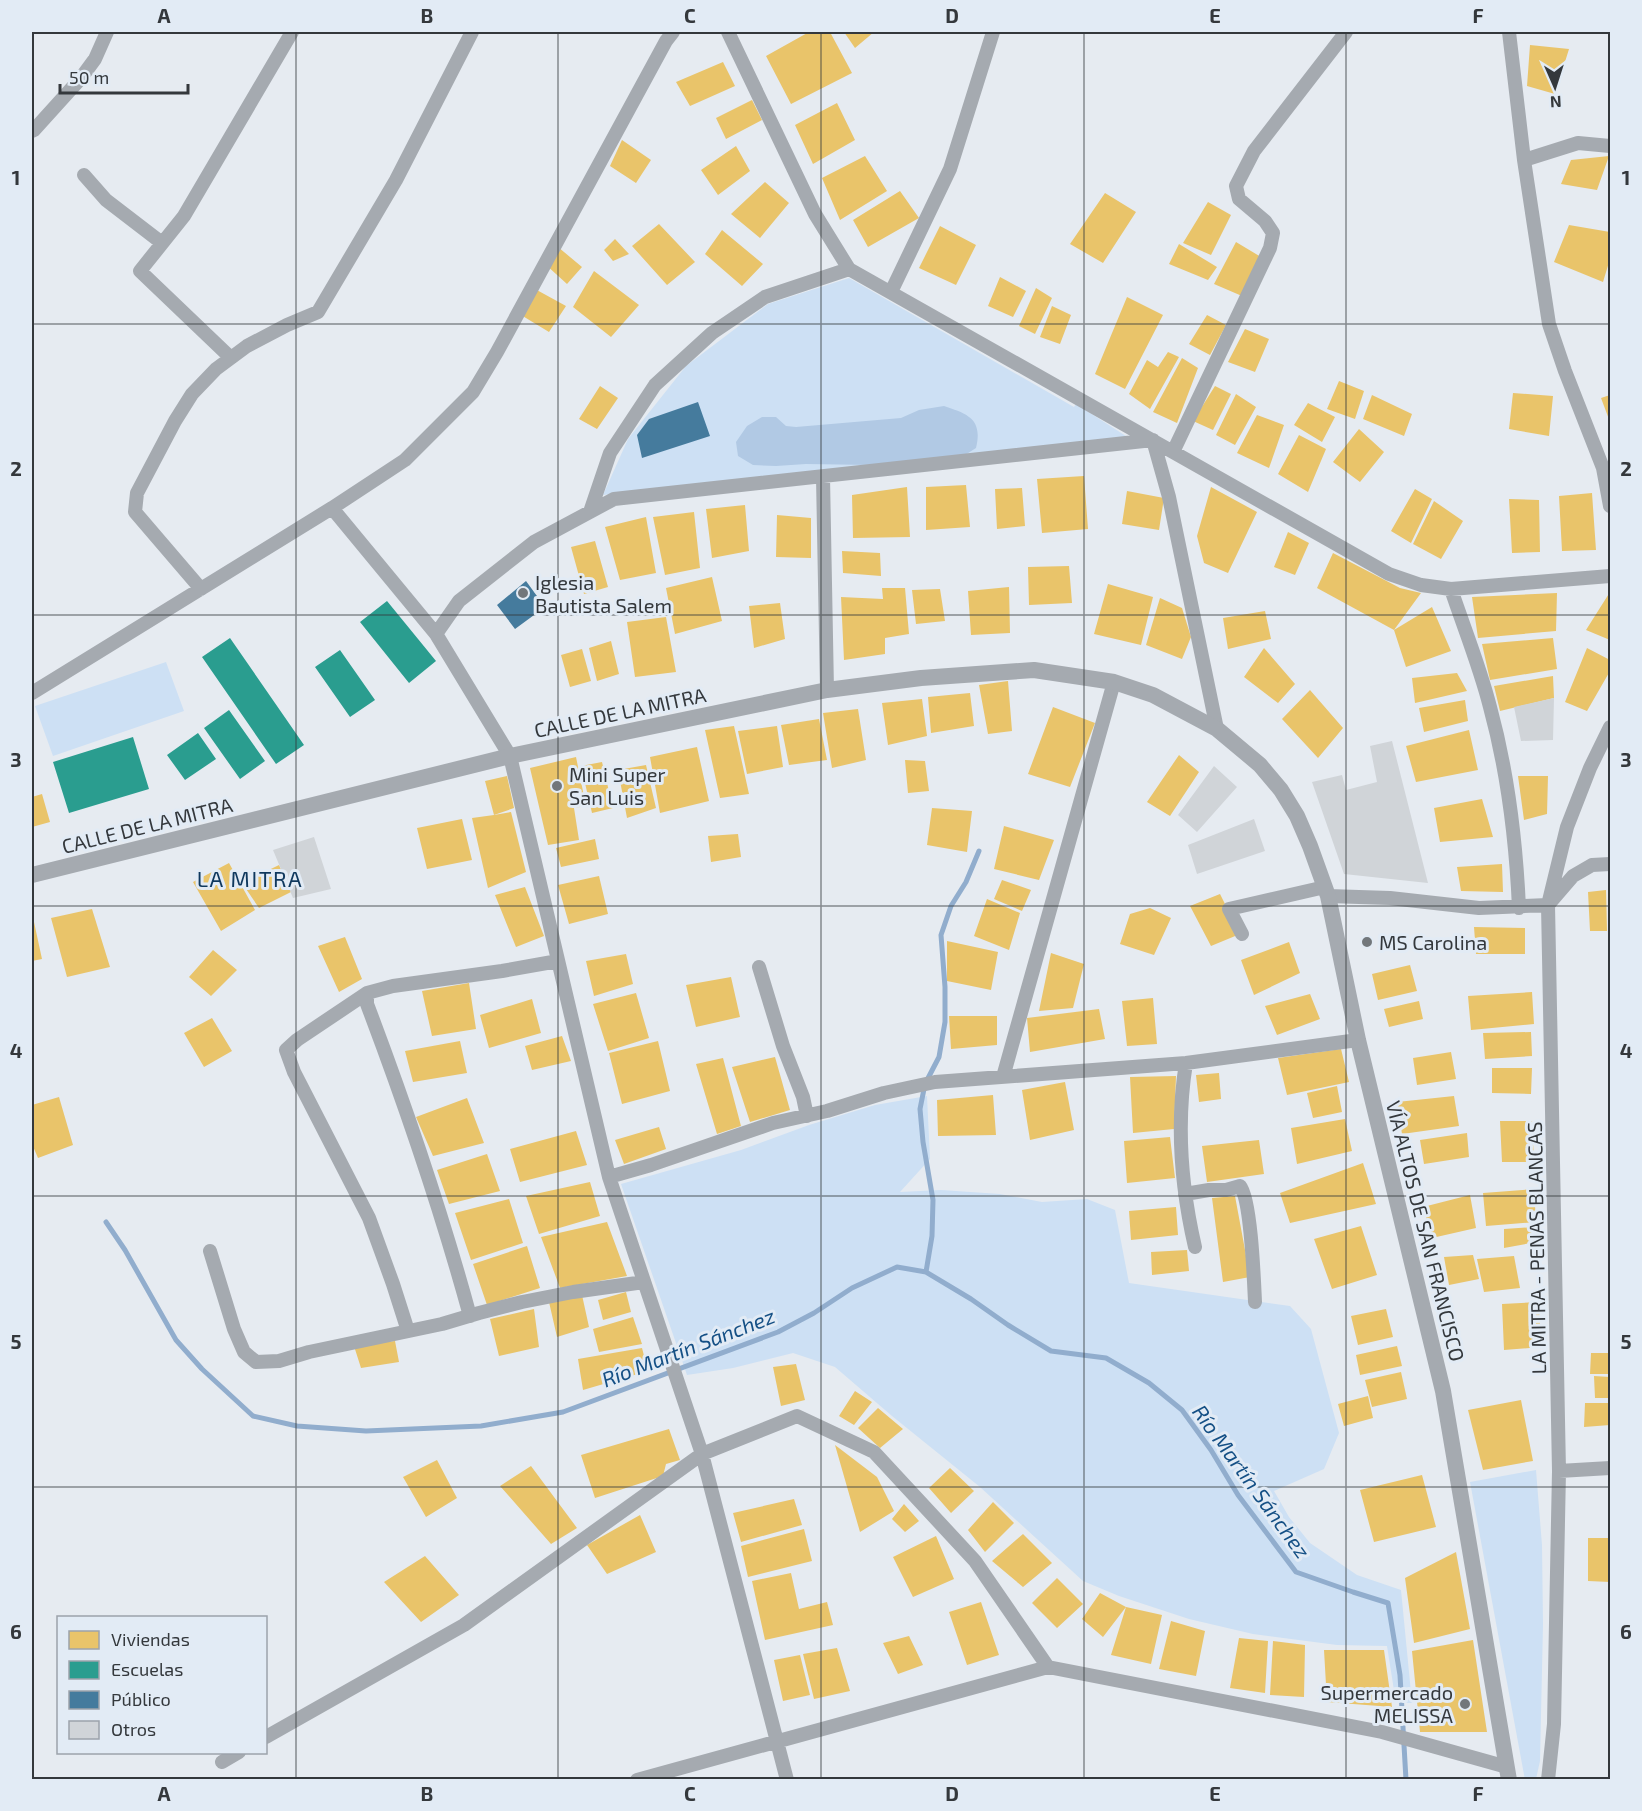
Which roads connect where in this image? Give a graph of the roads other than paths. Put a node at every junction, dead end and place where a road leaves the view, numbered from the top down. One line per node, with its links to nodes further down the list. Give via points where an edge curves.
1 (107, 32): 9 (street, via 88,69)
2 (472, 32): 16 (street, via 396,180 318,312 286,325)
3 (673, 32): 21 (street, via 473,392 405,460)
4 (728, 32): 14 (street, via 815,214)
5 (993, 32): 15 (street, via 950,170)
6 (1346, 32): 18 (street, via 1254,151 1236,186 1239,199 1265,221 1273,234 1270,248)
7 (1509, 32): 11 (street)
8 (287, 33): 13 (street, via 184,216)
9 (32, 131)
10 (1611, 146): 11 (street, via 1578,143)
11 (1524, 160): 20 (street, via 1549,324 1603,468)
12 (84, 175): 13 (street, via 106,200)
13 (162, 243): 16 (street, via 140,271)
14 (849, 269): 15 (street); 22 (street, via 765,297 712,333 655,385 610,453)
15 (891, 292): 17 (street)
16 (231, 358): 24 (street, via 192,394 137,493 135,512)
17 (1153, 440): 18 (street); 19 (street); 31 (street, via 1169,497)
18 (1173, 452): 25 (street, via 1389,574 1421,585)
19 (823, 477): 22 (street, via 614,499); 28 (street)
20 (1611, 506)
21 (332, 508): 24 (street); 26 (street)
22 (590, 512): 26 (street, via 534,542 496,571 459,601)
23 (1611, 576): 25 (street)
24 (201, 589): 29 (street)
25 (1451, 589): 37 (street, via 1500,745 1513,821)
26 (436, 634): 32 (street)
27 (1113, 682): 28 (street, CALLE DE LA MITRA, via 1034,670); 31 (street, CALLE DE LA MITRA, via 1153,695); 44 (street)
28 (827, 690): 32 (street, CALLE DE LA MITRA)
29 (32, 693)
30 (1611, 727): 36 (street, LA MITRA - PENAS BLANCAS, via 1567,827)
31 (1217, 729): 35 (street, VÍA ALTOS DE SAN FRANCISCO, via 1260,765 1281,790 1297,816)
32 (510, 756): 34 (street, CALLE DE LA MITRA); 39 (street)
33 (1611, 864): 36 (street, via 1592,865 1573,876)
34 (32, 875)
35 (1326, 892): 37 (street, via 1479,908); 38 (street, via 1229,909); 42 (street, VÍA ALTOS DE SAN FRANCISCO)
36 (1548, 905): 37 (street); 56 (street, LA MITRA - PENAS BLANCAS)
37 (1519, 908)
38 (1242, 934)
39 (558, 961): 41 (street); 46 (street)
40 (759, 967): 45 (street)
41 (367, 993): 52 (street, via 367,1004 410,1118 452,1248); 53 (street, via 286,1050 369,1218)
42 (1358, 1040): 43 (street); 62 (street, VÍA ALTOS DE SAN FRANCISCO, via 1443,1391)
43 (1186, 1063): 44 (street); 47 (street, via 1181,1129)
44 (1003, 1077): 45 (street, via 935,1082)
45 (807, 1116): 46 (street, via 773,1123)
46 (609, 1177): 50 (street)
47 (1185, 1194): 48 (street); 51 (street, via 1240,1186 1245,1192)
48 (1195, 1247)
49 (210, 1251): 53 (street, via 234,1329 244,1352 256,1362 279,1361)
50 (644, 1282): 52 (street, via 573,1292); 54 (street)
51 (1255, 1302)
52 (470, 1316): 53 (street)
53 (408, 1331)
54 (702, 1454): 57 (street, via 796,1416 874,1452 975,1561); 58 (street, via 464,1625); 59 (street)
55 (1611, 1468): 56 (street)
56 (1559, 1471): 65 (street, LA MITRA - PENAS BLANCAS, via 1554,1724)
57 (1048, 1667): 59 (street); 62 (street, via 1382,1732)
58 (267, 1736)
59 (777, 1742): 63 (street); 64 (street)
60 (236, 1754): 61 (street)
61 (222, 1762)
62 (1508, 1773)
63 (637, 1779)
64 (787, 1779)
65 (1548, 1779)

